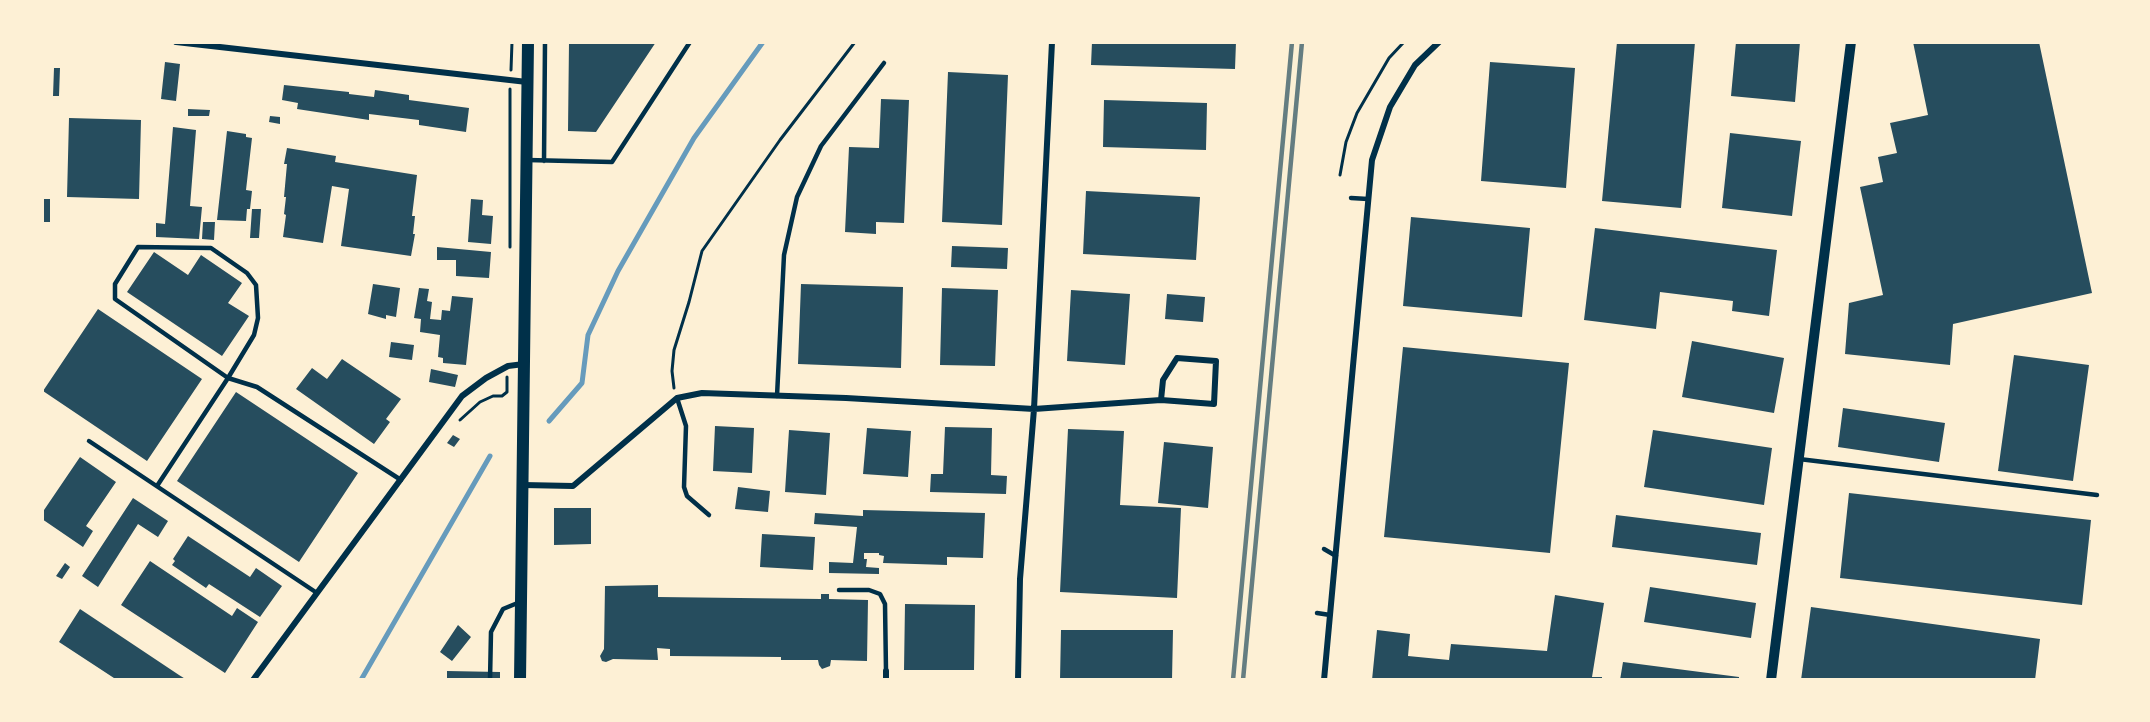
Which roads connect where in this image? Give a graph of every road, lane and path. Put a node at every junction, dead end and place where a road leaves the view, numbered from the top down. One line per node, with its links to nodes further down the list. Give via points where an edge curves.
1 (176, 42): 12 (street)
2 (512, 42): 12 (path)
3 (528, 42): 13 (main road)
4 (545, 42): 15 (lane)
5 (690, 42): 15 (lane, via 612,162)
6 (855, 42): 24 (path, via 702,251 674,350 672,371)
7 (1052, 42): 26 (street)
8 (1404, 42): 16 (path, via 1389,58 1357,113)
9 (1439, 42): 18 (street, via 1415,65 1390,107 1372,160)
10 (1851, 42): 29 (street)
11 (884, 63): 23 (lane, via 821,146 797,197 784,255)
12 (511, 81): 13 (street); 19 (path)
13 (528, 82): 14 (main road)
14 (527, 160): 15 (lane); 20 (main road)
15 (544, 161)
16 (1340, 175)
17 (1351, 198): 18 (lane)
18 (1368, 199): 36 (street)
19 (510, 254)
20 (525, 364): 21 (street); 31 (main road)
21 (508, 366): 27 (path, via 507,392 480,402); 30 (street, via 462,396)
22 (228, 378): 22 (lane, via 115,299 115,284 138,247 211,248 248,273 256,285 258,318 254,335); 30 (lane, via 257,387); 32 (lane)
23 (777, 396): 24 (street, via 702,393); 26 (street)
24 (677, 398): 31 (street, via 573,486); 34 (lane, via 686,426 684,487 687,496)
25 (1161, 400): 25 (street, via 1214,404 1216,361 1177,358 1163,380); 26 (street)
26 (1034, 409): 47 (street, via 1020,579)
27 (454, 428)
28 (90, 441): 32 (lane)
29 (1799, 459): 33 (lane); 49 (street)
30 (401, 480): 38 (street)
31 (523, 480): 39 (main road)
32 (157, 486): 38 (lane)
33 (2097, 495)
34 (709, 515)
35 (1324, 549): 36 (lane)
36 (1335, 556): 41 (street)
37 (839, 590): 42 (lane, via 880,594 885,604)
38 (317, 592): 43 (street)
39 (520, 602): 44 (lane, via 503,609 490,632); 45 (main road)
40 (1317, 613): 41 (lane)
41 (1330, 615): 48 (street)
42 (886, 671): 46 (street)
43 (253, 680)
44 (490, 680)
45 (520, 680)
46 (886, 680)
47 (1018, 680)
48 (1324, 680)
49 (1771, 680)

